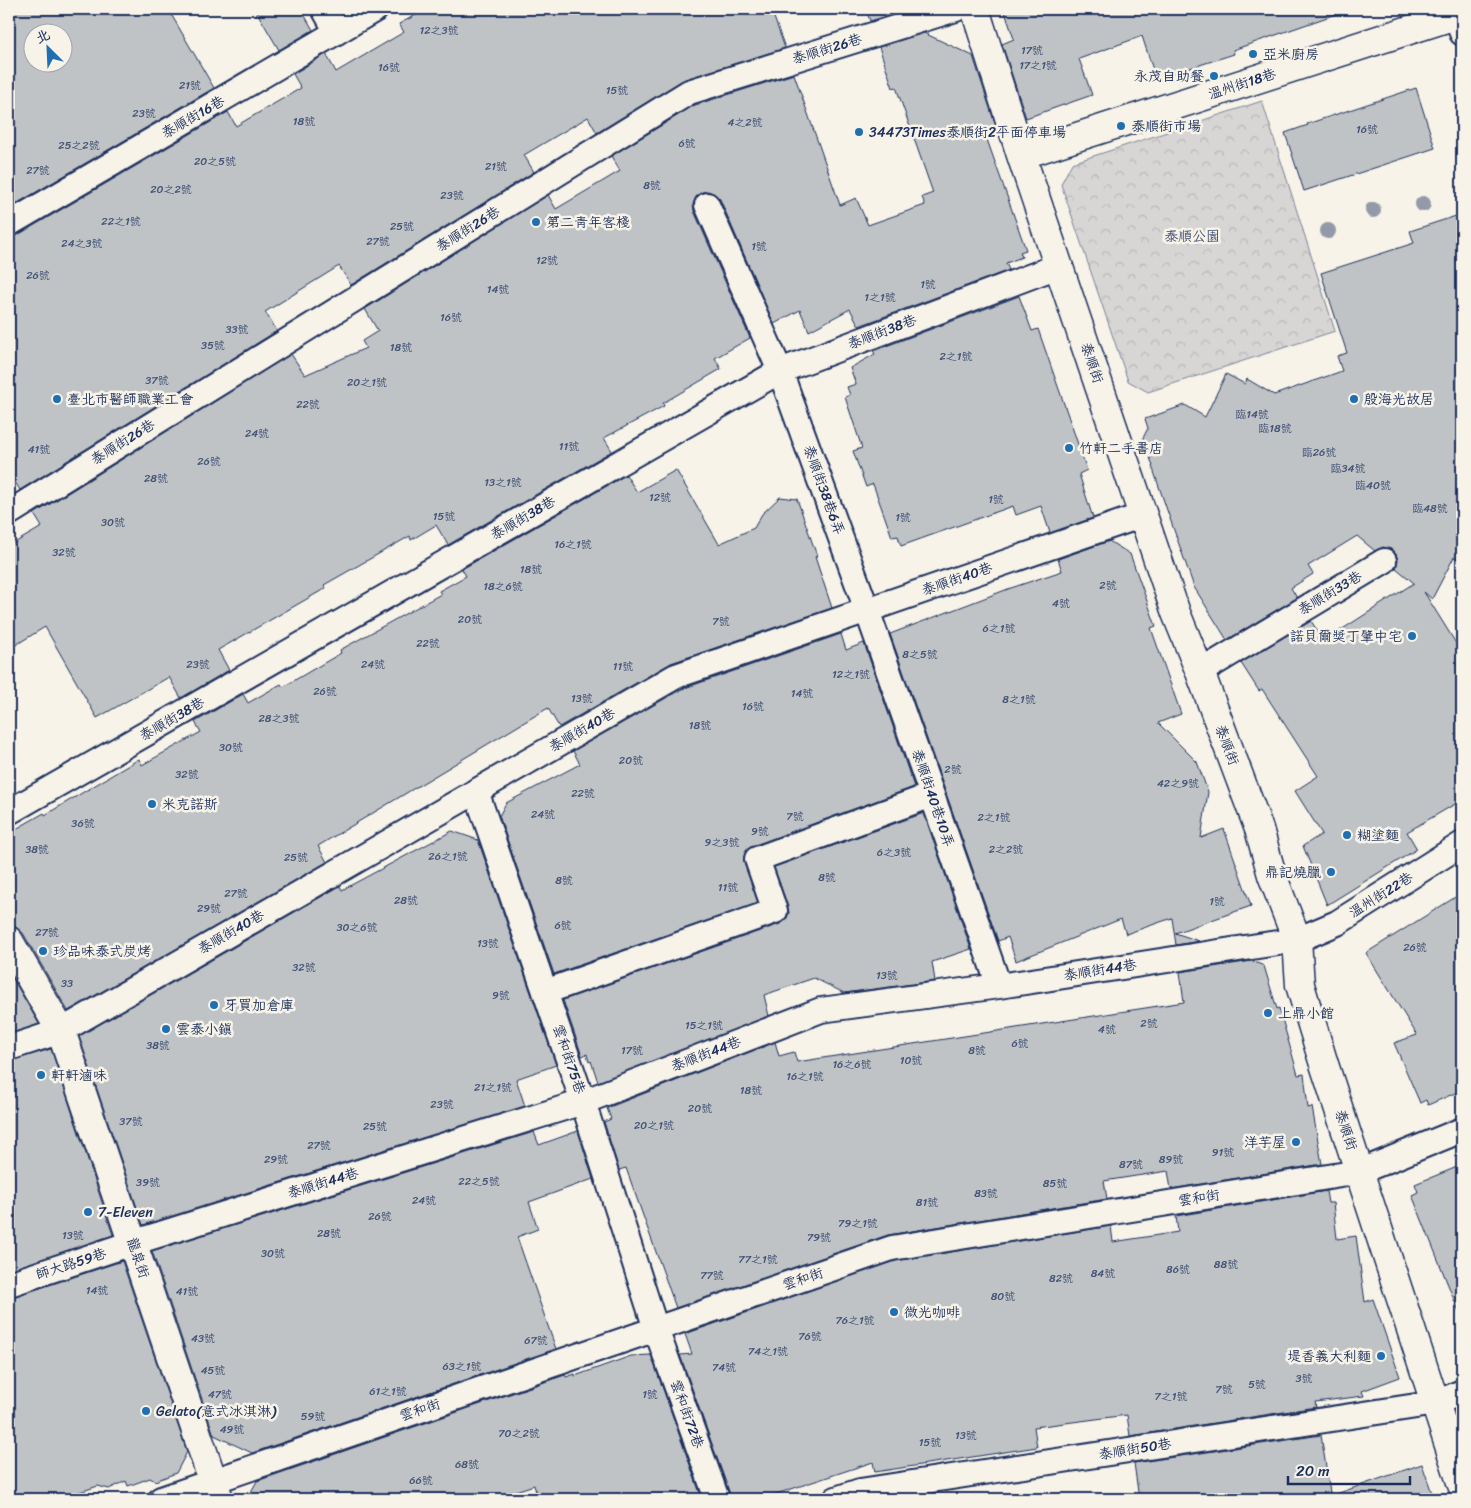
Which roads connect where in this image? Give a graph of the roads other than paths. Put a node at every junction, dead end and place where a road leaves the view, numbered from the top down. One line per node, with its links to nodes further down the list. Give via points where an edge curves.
1 (324, 9): 6 (lane)
2 (376, 9): 6 (lane, 泰順街16巷)
3 (956, 9): 12 (lane, 泰順街26巷, via 689,92)
4 (976, 9): 7 (street, 泰順街)
5 (1460, 20): 7 (street, 溫州街18巷)
6 (337, 32): 9 (lane, 泰順街16巷)
7 (1021, 155): 10 (street, 泰順街)
8 (707, 205): 11 (lane, 泰順街38巷6弄)
9 (9, 224)
10 (1058, 266): 11 (lane, 泰順街38巷); 13 (street, 泰順街)
11 (780, 371): 15 (lane, 泰順街38巷6弄); 19 (lane, 泰順街38巷)
12 (9, 513)
13 (1143, 515): 15 (lane, 泰順街40巷); 16 (street, 泰順街)
14 (1384, 560): 16 (lane, 泰順街33巷)
15 (867, 610): 17 (lane, 泰順街40巷, via 676,676); 18 (lane, 泰順街40巷10弄)
16 (1200, 672): 21 (street, 泰順街)
17 (476, 791): 24 (lane, 雲和街75巷); 25 (lane, 泰順街40巷)
18 (932, 795): 23 (lane, 泰順街40巷10弄); 24 (lane, via 757,859 775,911)
19 (9, 812)
20 (1462, 844): 21 (lane, 溫州街22巷, via 1337,923)
21 (1297, 940): 23 (lane, 泰順街44巷); 29 (street, 泰順街, via 1300,985)
22 (9, 941): 25 (street, 龍泉街)
23 (998, 986): 27 (lane, 泰順街44巷, via 821,1010)
24 (545, 992): 27 (lane, 雲和街75巷)
25 (61, 1030): 26 (lane, 泰順街40巷); 30 (street, 龍泉街)
26 (9, 1048)
27 (583, 1102): 30 (lane, 泰順街44巷); 32 (lane, 雲和街75巷)
28 (1462, 1130): 29 (lane, 雲和街)
29 (1360, 1172): 32 (lane, 雲和街, via 892,1248); 34 (street, 泰順街)
30 (132, 1243): 31 (lane, 師大路59巷); 36 (street, 龍泉街)
31 (9, 1284)
32 (656, 1329): 36 (lane, 雲和街); 38 (lane, 雲和街72巷)
33 (1462, 1392): 34 (lane, 泰順街50巷)
34 (1436, 1403): 35 (street, 泰順街); 39 (lane, 泰順街50巷, via 860,1491)
35 (1462, 1485)
36 (216, 1490): 37 (lane, 雲和街)
37 (161, 1499)
38 (717, 1499)
39 (836, 1499)

